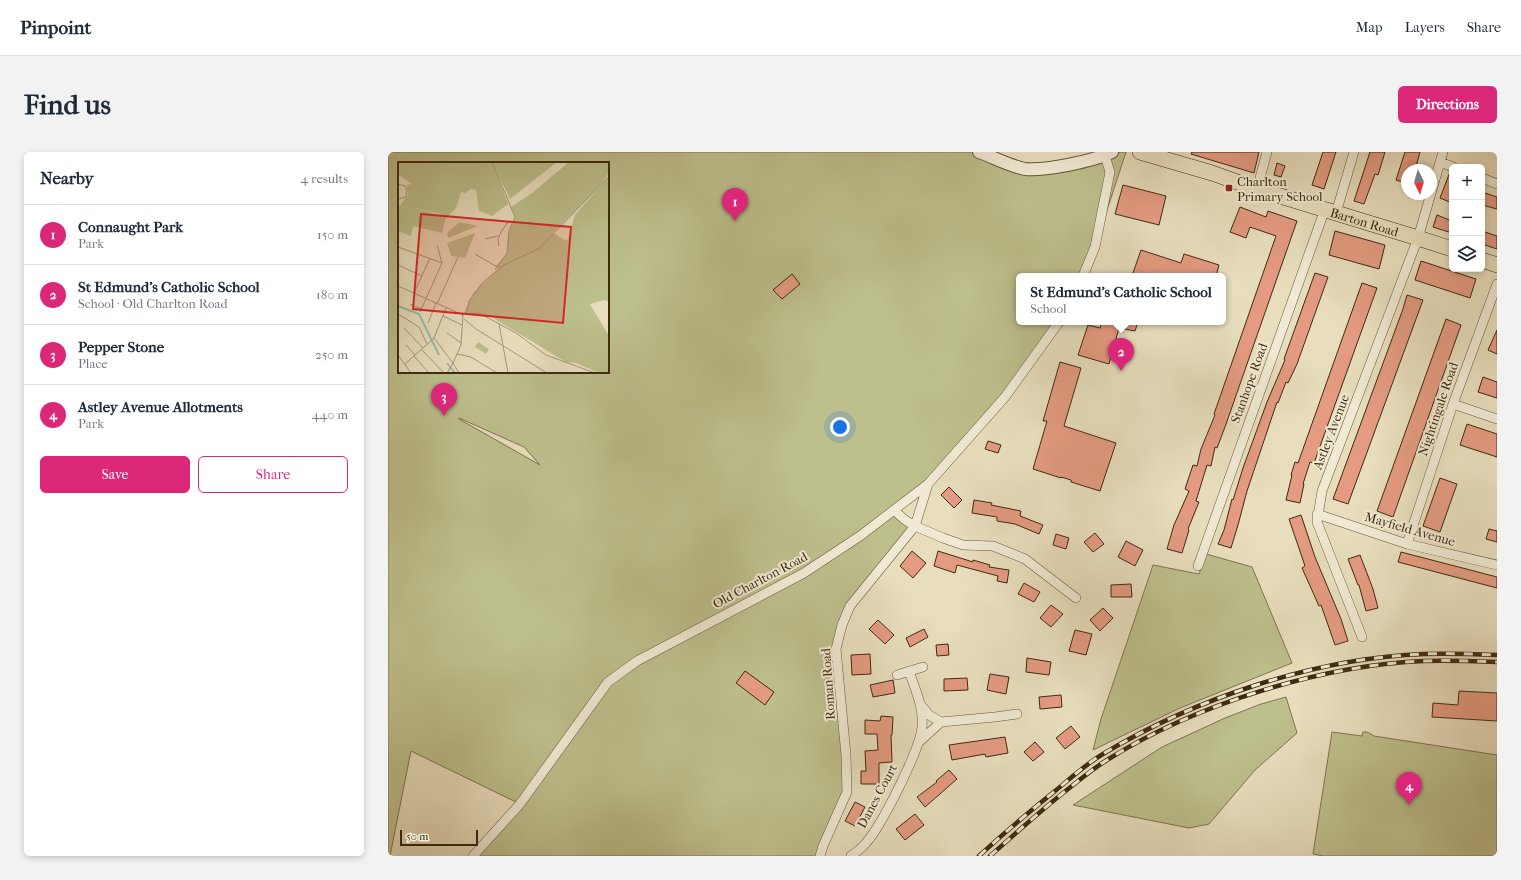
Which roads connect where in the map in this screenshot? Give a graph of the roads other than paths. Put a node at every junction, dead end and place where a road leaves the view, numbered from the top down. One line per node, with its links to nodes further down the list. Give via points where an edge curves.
1 (979, 152): 6 (street, via 1024,169 1072,164)
2 (1140, 152): 11 (main road, Barton Road)
3 (1267, 152): 11 (street)
4 (1354, 152): 12 (street, Stanhope Road)
5 (1443, 152): 7 (street, Astley Avenue)
6 (1108, 154): 17 (street, via 1110,172 1095,247)
7 (1440, 162): 8 (street); 13 (street, Astley Avenue)
8 (1449, 165)
9 (1485, 179): 10 (street)
10 (1497, 184)
11 (1257, 189): 12 (main road, Barton Road)
12 (1330, 211): 13 (main road, Barton Road); 28 (street, Stanhope Road)
13 (1418, 238): 14 (main road, Barton Road); 24 (street, Astley Avenue, via 1322,491)
14 (1449, 248)
15 (1485, 261): 16 (main road)
16 (1497, 265)
17 (1084, 273)
18 (1497, 284): 20 (street, Nightingale Road)
19 (1057, 325): 22 (street, Old Charlton Road, via 1005,397)
20 (1453, 404): 21 (street); 26 (street, Nightingale Road)
21 (1497, 419)
22 (928, 484): 23 (street, Old Charlton Road); 25 (street, Roman Road)
23 (894, 510): 25 (street); 38 (street, Old Charlton Road, via 804,573 637,661 608,682 520,804)
24 (1317, 514): 26 (street, Mayfield Avenue); 30 (street, Astley Avenue, via 1317,522)
25 (915, 526): 29 (street, via 963,545 993,546 1025,559); 39 (street, Roman Road, via 850,606 842,625 836,649 847,792)
26 (1407, 544): 27 (street, Mayfield Avenue)
27 (1497, 565)
28 (1198, 566)
29 (1076, 598)
30 (1362, 636)
31 (923, 667): 32 (street)
32 (909, 671): 33 (street); 34 (street, Danes Court)
33 (897, 674)
34 (920, 703): 36 (street, Danes Court, via 929,715); 37 (street, Danes Court, via 922,726)
35 (1017, 714): 36 (street)
36 (941, 722): 37 (street, Danes Court)
37 (919, 742): 40 (street, Danes Court, via 880,822 865,844)
38 (473, 856)
39 (820, 856)
40 (851, 856)

